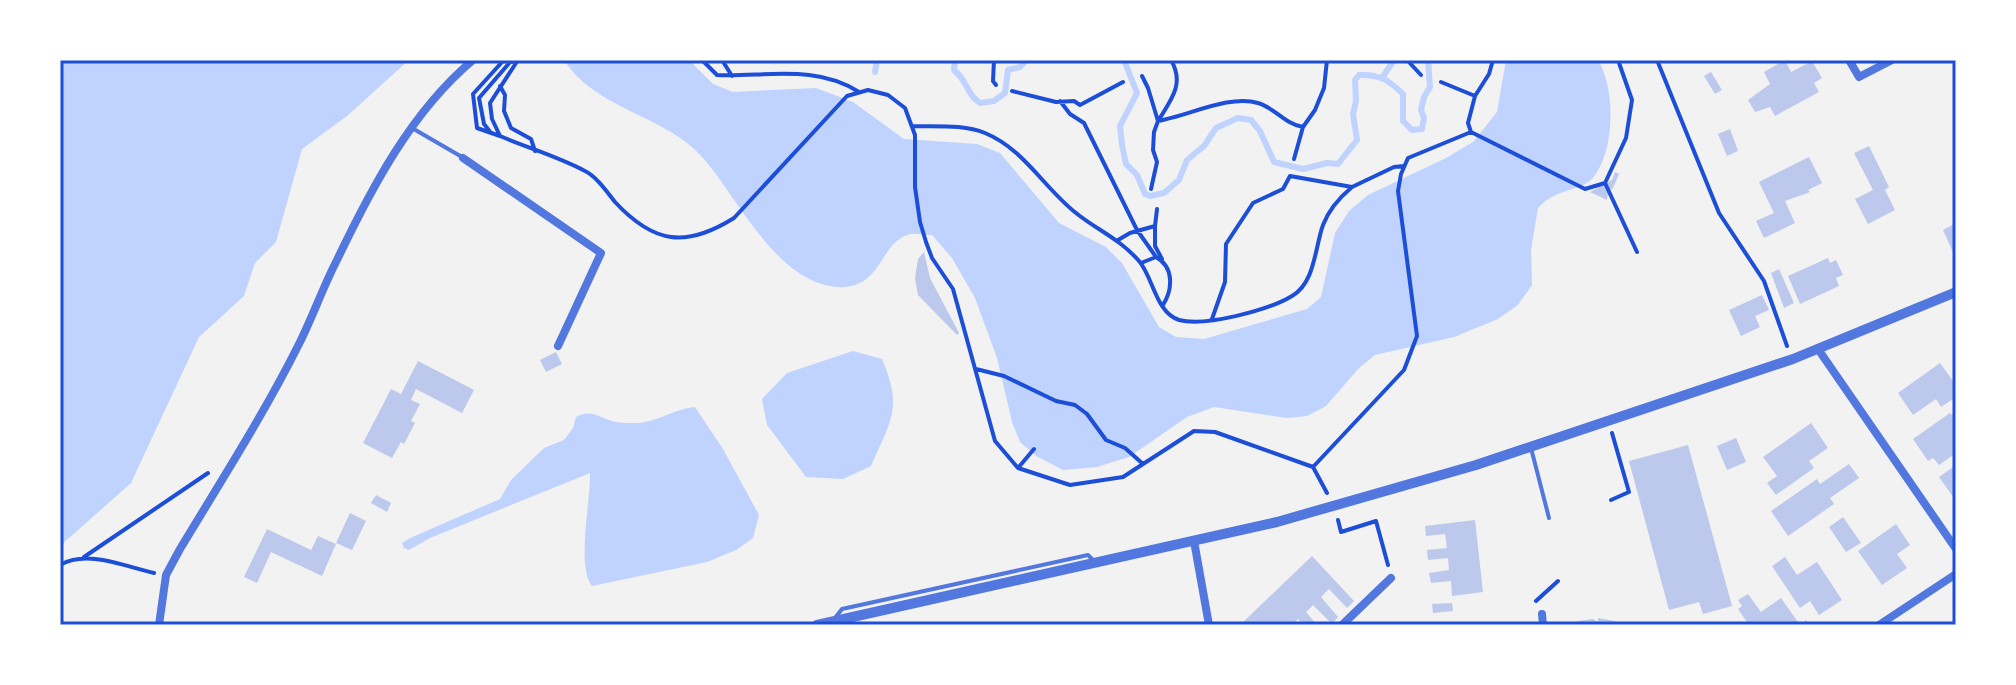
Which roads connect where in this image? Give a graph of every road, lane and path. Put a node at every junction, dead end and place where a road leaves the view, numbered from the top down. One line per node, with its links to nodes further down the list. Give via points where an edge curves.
1 (473, 60): 28 (street)
2 (702, 60): 15 (path, via 717,75)
3 (722, 60): 15 (path)
4 (994, 60): 19 (path)
5 (1171, 60): 25 (path, via 1177,88)
6 (1327, 60): 27 (path, via 1324,88)
7 (1407, 60): 14 (path)
8 (1493, 60): 23 (path)
9 (1618, 60): 35 (path, via 1632,100 1626,138)
10 (1657, 60): 51 (path, via 1719,213 1764,281)
11 (1849, 60): 12 (street, via 1859,77)
12 (1892, 60)
13 (515, 61): 20 (path); 30 (path, via 503,61 473,94 477,128)
14 (1421, 75)
15 (732, 76): 22 (path, via 806,73)
16 (1142, 76): 25 (path)
17 (1123, 82): 24 (path, via 1080,105)
18 (1441, 82): 23 (path)
19 (996, 85)
20 (500, 86): 30 (path, via 490,103); 31 (path, via 511,128 531,139)
21 (1012, 91): 24 (path)
22 (859, 92): 26 (path, via 888,95 905,108); 31 (path, via 847,96 734,218 691,239 662,237 630,218 588,172)
23 (1475, 96): 29 (path)
24 (1060, 101): 40 (path, via 1084,123)
25 (1158, 121): 27 (path, via 1250,100); 37 (path)
26 (912, 126): 41 (path, via 983,132 1002,142 1074,212); 52 (path, via 920,222 932,258 953,289)
27 (1303, 127): 33 (path)
28 (412, 128): 32 (lane); 67 (street, via 347,241 273,396)
29 (1471, 132): 34 (path, via 1408,158); 35 (path, via 1585,189)
30 (500, 136): 31 (path)
31 (535, 151)
32 (463, 158): 49 (street, via 601,253)
33 (1294, 159)
34 (1405, 166): 36 (path); 56 (path, via 1398,191 1417,336 1404,370 1313,467 1215,432 1194,431)
35 (1605, 183): 42 (path)
36 (1352, 187): 48 (path, via 1329,211 1307,278 1294,295); 48 (path, via 1290,176 1283,189 1253,203 1226,244 1225,282)
37 (1151, 189)
38 (1157, 209): 39 (path)
39 (1155, 226): 40 (path); 44 (path, via 1155,246)
40 (1137, 230): 41 (path); 43 (path)
41 (1118, 240): 45 (path)
42 (1637, 252)
43 (1156, 257): 44 (path); 45 (path)
44 (1163, 261): 47 (path, via 1170,279)
45 (1141, 263): 47 (path)
46 (1956, 292): 50 (street)
47 (1163, 305): 48 (path, via 1179,320)
48 (1212, 319)
49 (558, 346)
50 (1818, 349): 51 (street); 63 (street)
51 (1793, 359): 53 (street)
52 (975, 369): 56 (path, via 1075,405 1106,440); 57 (path, via 995,441)
53 (1609, 422): 54 (street); 59 (path, via 1629,492)
54 (1531, 448): 60 (lane); 62 (street)
55 (1034, 449): 57 (path)
56 (1143, 464): 57 (path, via 1123,477 1070,485)
57 (1018, 468)
58 (213, 469): 64 (path)
59 (1611, 500)
60 (1549, 518)
61 (1376, 521): 68 (path)
62 (1194, 541): 72 (street); 73 (street)
63 (1956, 549)
64 (84, 557): 65 (path); 67 (path)
65 (60, 565)
66 (1956, 574): 76 (street)
67 (166, 575): 71 (street)
68 (1391, 578): 74 (street)
69 (1558, 581): 70 (path, via 1537,600)
70 (1542, 614): 75 (street)
71 (159, 625)
72 (817, 625)
73 (1209, 625)
74 (1342, 625)
75 (1543, 625)
76 (1879, 625)

